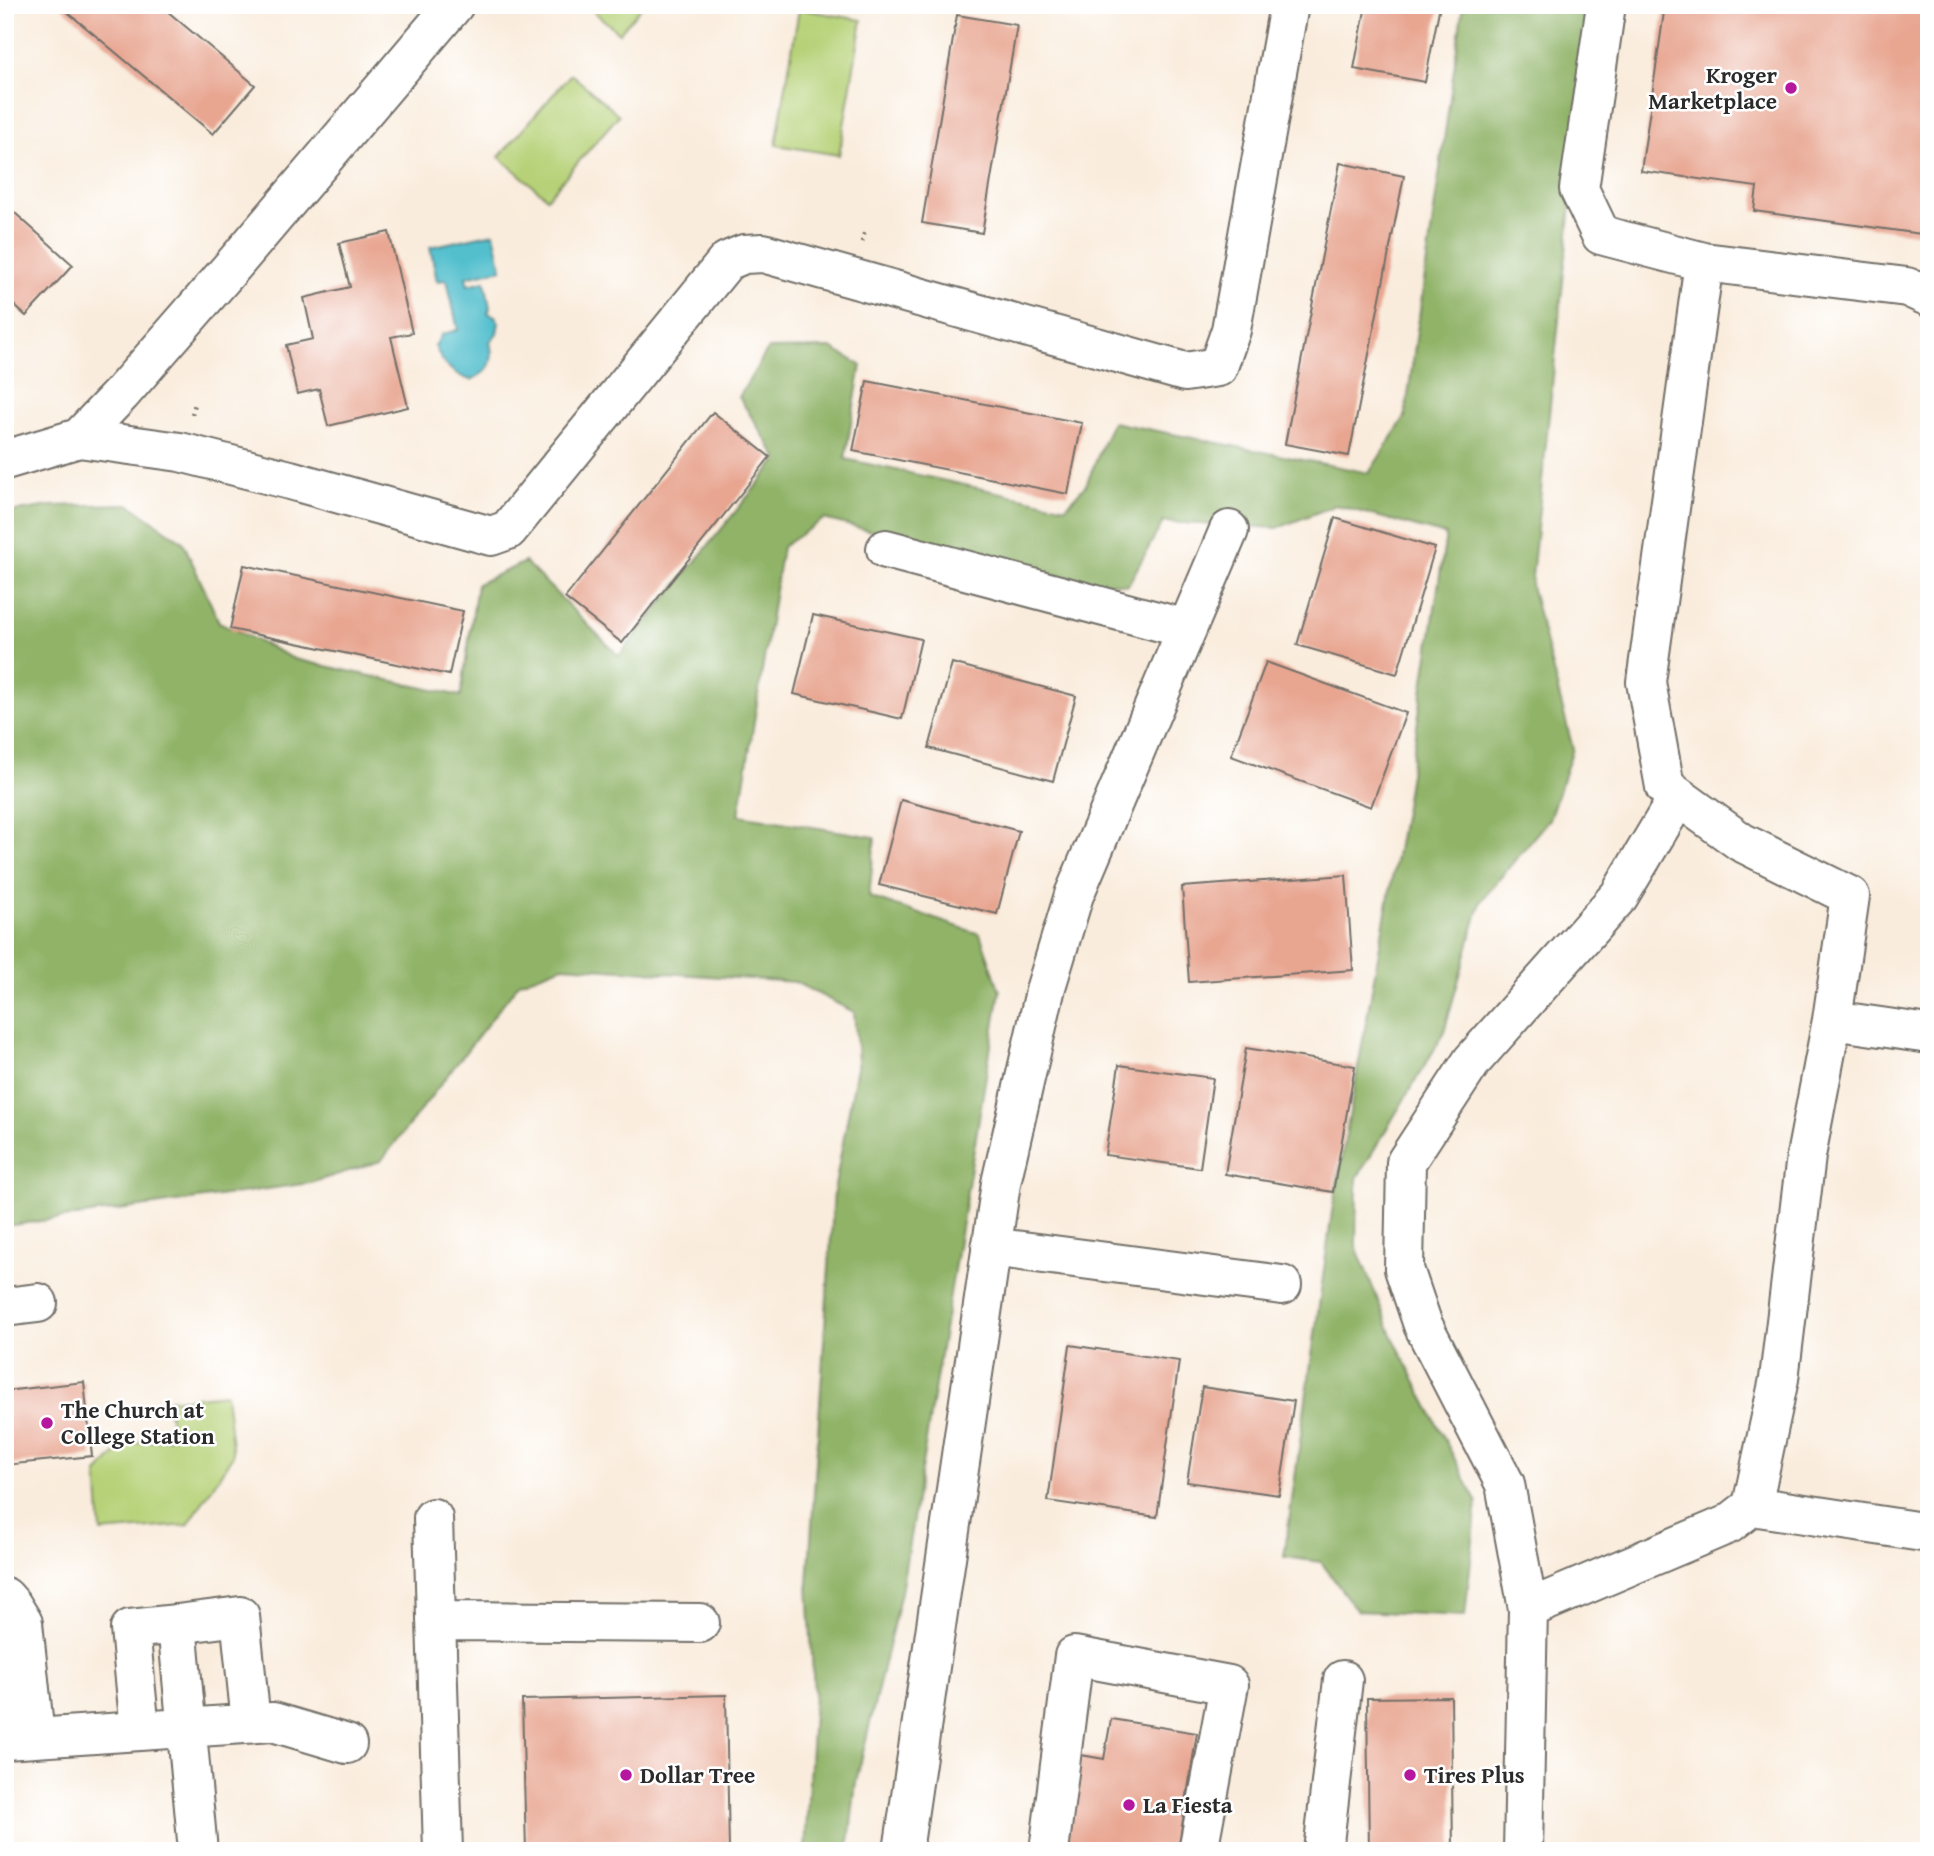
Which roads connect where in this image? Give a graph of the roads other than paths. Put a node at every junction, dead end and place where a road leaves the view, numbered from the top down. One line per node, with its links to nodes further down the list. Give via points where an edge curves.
1 (454, 5): 6 (lane)
2 (1289, 5): 6 (lane, via 1231,330 1218,367 1185,372 762,253 744,254 727,261 508,530 491,536 180,452)
3 (1606, 5): 4 (lane, via 1578,189 1601,234)
4 (1704, 262): 5 (lane, via 1907,287); 11 (lane, via 1646,681 1665,787)
5 (1929, 297)
6 (79, 438): 7 (lane)
7 (5, 460)
8 (1229, 530): 10 (lane)
9 (886, 549): 10 (lane)
10 (1187, 629): 14 (lane, via 1074,895 1046,987)
11 (1678, 797): 12 (lane, via 1741,842 1850,896); 20 (lane, via 1619,896 1472,1061 1406,1162 1404,1269 1423,1325 1505,1484)
12 (1832, 1020): 13 (lane); 16 (lane, via 1806,1156 1779,1379)
13 (1929, 1034)
14 (991, 1247): 15 (lane); 32 (lane)
15 (1282, 1285)
16 (1752, 1506): 18 (lane); 20 (lane, via 1729,1524)
17 (433, 1518): 21 (lane)
18 (1929, 1533)
19 (5, 1597): 28 (lane, via 23,1623)
20 (1528, 1609): 36 (lane)
21 (436, 1621): 22 (lane); 31 (lane)
22 (700, 1623)
23 (177, 1624): 25 (lane, via 240,1616); 26 (lane); 27 (lane, via 130,1629)
24 (1343, 1681): 35 (lane)
25 (251, 1723): 26 (lane); 29 (lane, via 274,1722)
26 (186, 1727): 27 (lane); 30 (lane)
27 (140, 1730): 28 (lane)
28 (20, 1739)
29 (347, 1744)
30 (198, 1851)
31 (443, 1851)
32 (902, 1851)
33 (1049, 1851): 34 (lane, via 1074,1656 1229,1685)
34 (1198, 1851)
35 (1323, 1851)
36 (1523, 1851)

